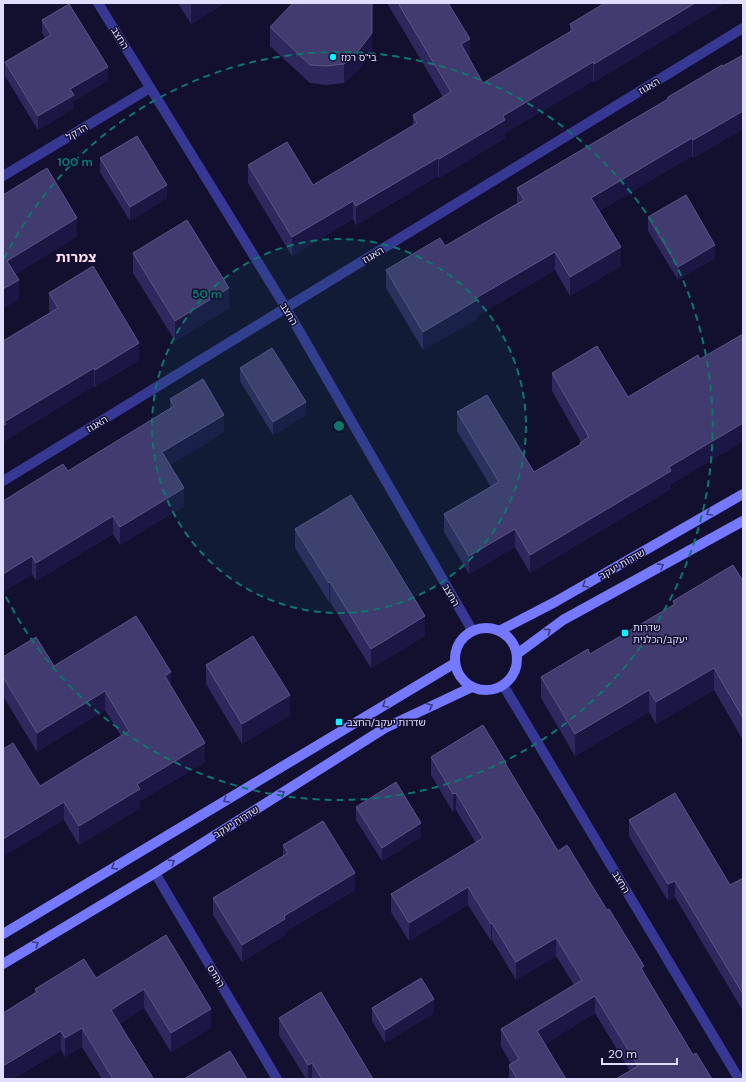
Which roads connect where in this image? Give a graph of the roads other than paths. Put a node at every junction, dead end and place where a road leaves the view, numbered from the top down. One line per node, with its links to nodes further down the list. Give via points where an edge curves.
1 (98, 3): 3 (street, החצב)
2 (743, 28): 5 (street, האגוז)
3 (150, 88): 4 (street, הדקל); 5 (street, החצב)
4 (3, 176)
5 (286, 308): 6 (street, האגוז); 9 (street, החצב)
6 (3, 481)
7 (743, 494): 10 (street, שדרות יעקב, one-way to 10, via 556,602)
8 (743, 521): 11 (street, שדרות יעקב, one-way to 8, via 563,620)
9 (472, 630): 10 (street, via 490,628); 12 (street, via 458,644)
10 (499, 631): 11 (street, via 507,637)
11 (517, 654): 13 (street, via 514,671)
12 (455, 663): 14 (street, via 463,681); 16 (street, one-way to 16)
13 (503, 685): 14 (street, via 488,690); 19 (street, החצב)
14 (472, 687): 15 (street, שדרות יעקב, one-way to 14, via 385,728)
15 (155, 873): 17 (street, שדרות יעקב, one-way to 15); 18 (street, ההדס)
16 (3, 934)
17 (3, 964)
18 (277, 1079)
19 (739, 1079)

